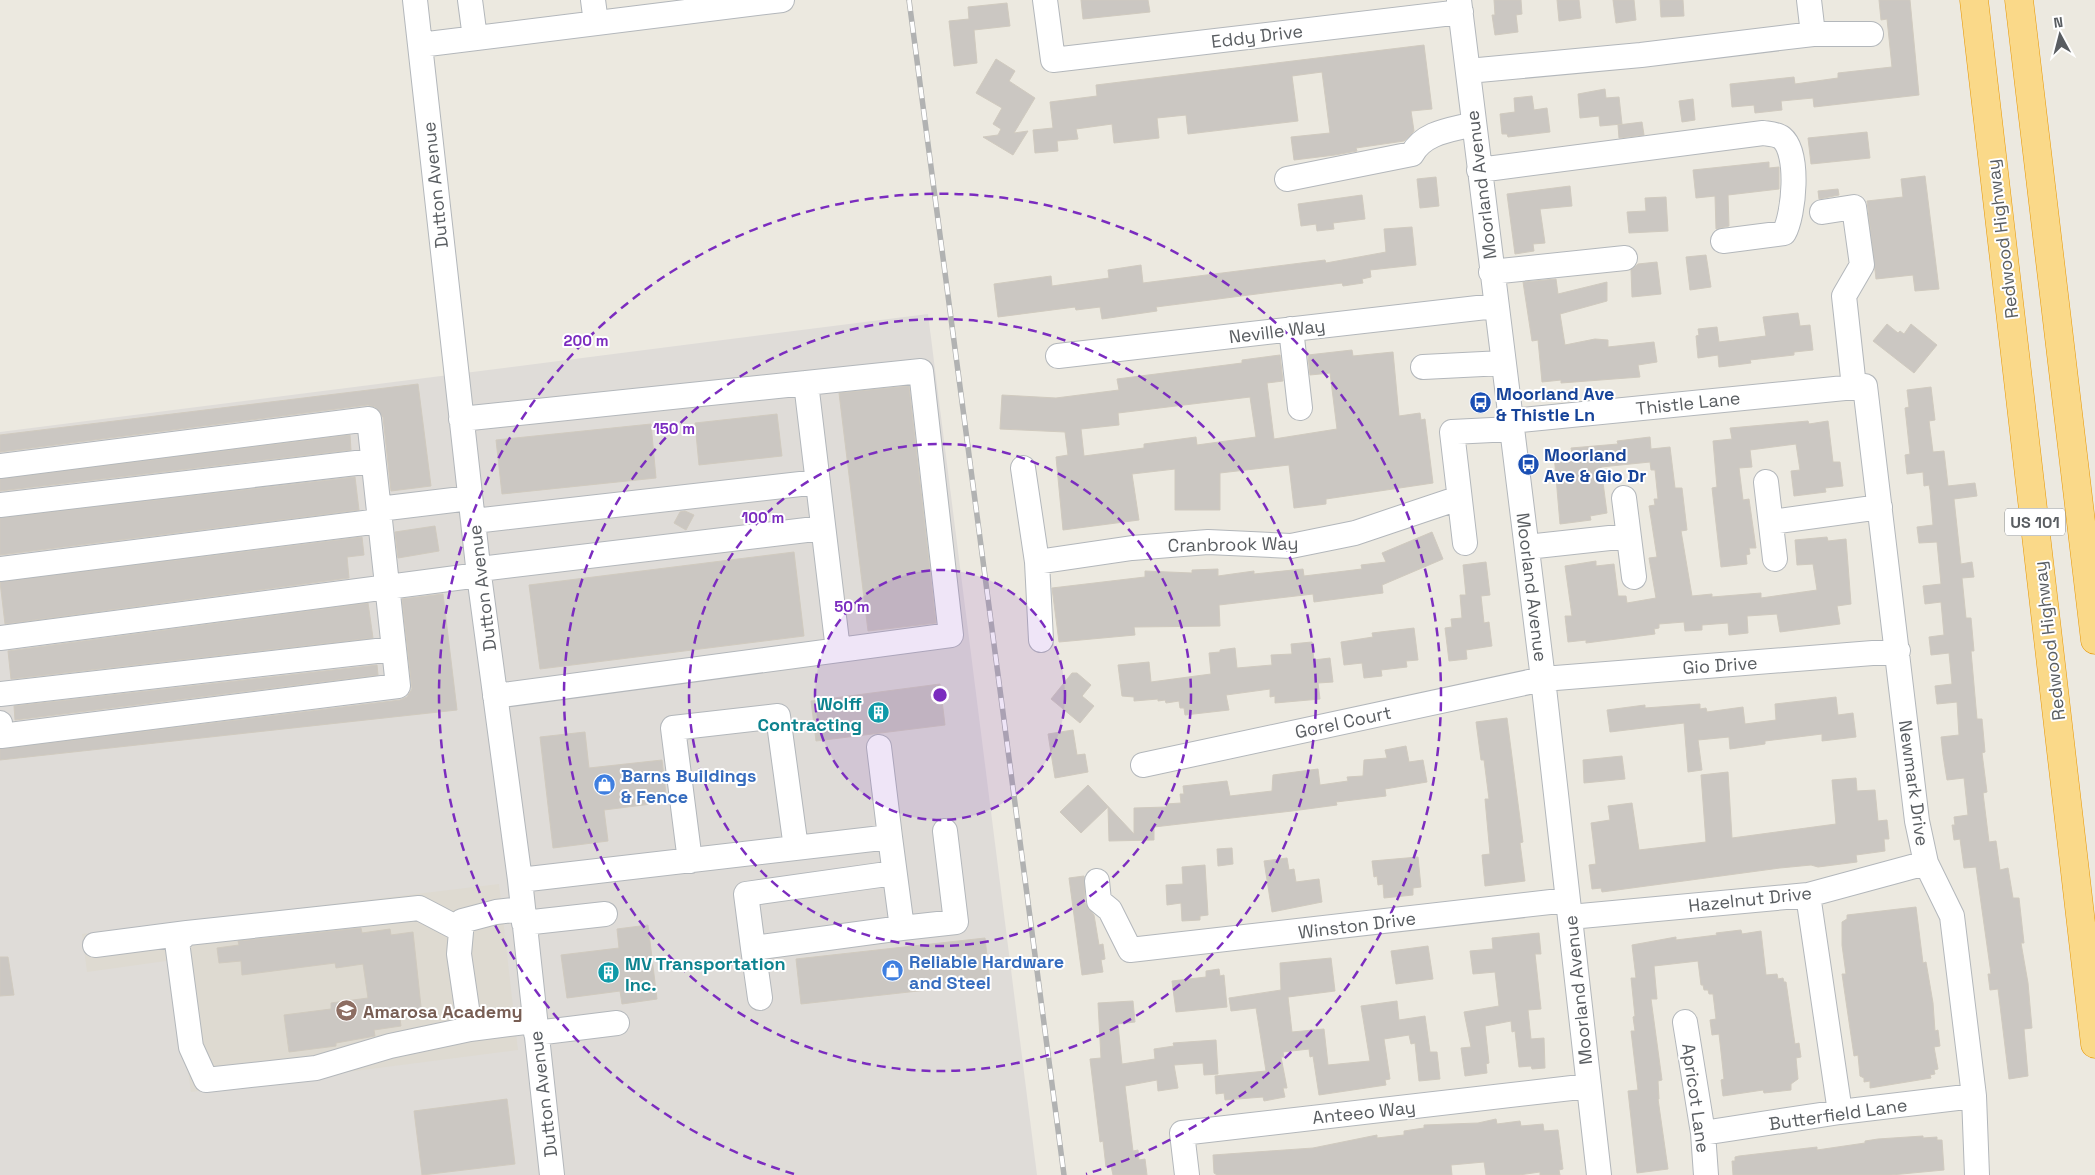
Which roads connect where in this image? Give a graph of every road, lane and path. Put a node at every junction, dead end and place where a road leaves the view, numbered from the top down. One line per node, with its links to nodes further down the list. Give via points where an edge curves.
1 (414, 0): 15 (street, Dutton Avenue)
2 (470, 0): 14 (street)
3 (593, 0): 11 (street)
4 (782, 0): 9 (street)
5 (1045, 0): 10 (street, Eddy Drive, via 1053,60)
6 (1808, 0): 12 (street)
7 (1974, 0): 93 (highway, Redwood Highway / US 101)
8 (2019, 0): 59 (highway, US 101)
9 (722, 4): 11 (street)
10 (1460, 6): 16 (street, Moorland Avenue)
11 (596, 23): 14 (street)
12 (1813, 34): 13 (street); 16 (street, via 1641,55)
13 (1871, 34)
14 (475, 38): 15 (street)
15 (420, 46): 32 (street, Dutton Avenue)
16 (1468, 71): 17 (street, Moorland Avenue)
17 (1474, 124): 18 (street, Moorland Avenue); 19 (street, via 1433,134 1417,144 1412,154)
18 (1480, 170): 21 (street, via 1749,135 1776,135 1783,139 1791,157 1793,202 1790,222 1784,233); 23 (street, Moorland Avenue)
19 (1287, 179)
20 (1822, 212): 30 (street, Newmark Drive, via 1854,207 1862,265 1844,296)
21 (1723, 241)
22 (1625, 258): 23 (street)
23 (1491, 272): 24 (street, Moorland Avenue)
24 (1495, 306): 25 (street, Neville Way); 27 (street, Moorland Avenue)
25 (1291, 329): 26 (street, Neville Way); 31 (street)
26 (1058, 356)
27 (1503, 363): 28 (street); 33 (street, Moorland Avenue)
28 (1423, 366)
29 (806, 383): 32 (street); 37 (street); 61 (street, via 921,371 952,635)
30 (1860, 386): 33 (street, Thistle Lane); 43 (street, Newmark Drive)
31 (1300, 408)
32 (461, 419): 39 (street, Dutton Avenue)
33 (1512, 425): 40 (street, Thistle Lane, via 1452,432); 50 (street, Moorland Avenue)
34 (373, 461): 35 (street, via 369,419); 42 (street); 44 (street)
35 (0, 466)
36 (1023, 468): 52 (street)
37 (818, 482): 45 (street); 47 (street)
38 (1766, 482): 46 (street)
39 (470, 498): 44 (street); 45 (street, Dutton Avenue)
40 (1460, 498): 49 (street); 52 (street, Cranbrook Way, via 1355,533 1291,546 1208,542 1132,548)
41 (1624, 498): 48 (street)
42 (0, 505)
43 (1880, 507): 46 (street); 62 (street, Newmark Drive)
44 (379, 515): 53 (street); 56 (street)
45 (474, 521): 54 (street, Dutton Avenue)
46 (1771, 522): 51 (street)
47 (824, 528): 54 (street); 61 (street)
48 (1628, 536): 50 (street); 55 (street)
49 (1465, 543)
50 (1527, 547): 63 (street, Moorland Avenue)
51 (1775, 559)
52 (1037, 562): 58 (street)
53 (0, 569)
54 (480, 572): 56 (street); 65 (street, Dutton Avenue)
55 (1634, 577)
56 (387, 586): 57 (street); 60 (street)
57 (0, 638)
58 (1041, 640)
59 (2095, 640)
60 (394, 649): 64 (street); 66 (street, via 398,686 1,736)
61 (838, 650): 65 (street)
62 (1898, 652): 63 (street, Gio Drive); 74 (street, Newmark Drive, via 1917,821)
63 (1543, 679): 68 (street, Gorel Court); 80 (street, Moorland Avenue)
64 (0, 694)
65 (495, 696): 76 (street, Dutton Avenue)
66 (0, 723)
67 (879, 747): 70 (street)
68 (1142, 765)
69 (945, 831): 83 (street, via 956,922)
70 (890, 837): 71 (street); 75 (street)
71 (796, 848): 72 (street); 73 (street, via 778,716 673,728)
72 (740, 855): 73 (street); 78 (street)
73 (690, 861): 76 (street)
74 (1926, 863): 79 (street, Hazelnut Drive); 95 (street, Newmark Drive, via 1952,916)
75 (894, 873): 78 (street); 83 (street)
76 (520, 880): 82 (street, Dutton Avenue)
77 (1096, 881): 80 (street, Winston Drive, via 1099,901 1110,910 1130,950)
78 (746, 894): 87 (street)
79 (1808, 894): 80 (street, Hazelnut Drive); 96 (street)
80 (1569, 909): 94 (street, Moorland Avenue)
81 (605, 914): 82 (street)
82 (523, 916): 84 (street, via 496,912 462,920); 91 (street, Dutton Avenue)
83 (902, 928): 87 (street)
84 (461, 930): 85 (street, via 419,908); 92 (street, via 459,954)
85 (187, 933): 86 (street); 92 (street, via 177,942 191,1047 206,1080 316,1068 390,1046)
86 (95, 945)
87 (753, 948): 88 (street)
88 (760, 998)
89 (1685, 1022): 97 (street, Apricot Lane)
90 (617, 1023): 91 (street)
91 (535, 1027): 92 (street); 98 (street, Dutton Avenue)
92 (470, 1029)
93 (2095, 1044)
94 (1589, 1086): 99 (street, Anteeo Way, via 1182,1132); 100 (street, Moorland Avenue)
95 (1974, 1096): 96 (street, Butterfield Lane); 102 (street, Newmark Drive)
96 (1840, 1112): 97 (street, Butterfield Lane)
97 (1703, 1132): 101 (street, Apricot Lane)
98 (552, 1175)
99 (1186, 1175)
100 (1599, 1175)
101 (1706, 1175)
102 (1977, 1175)

